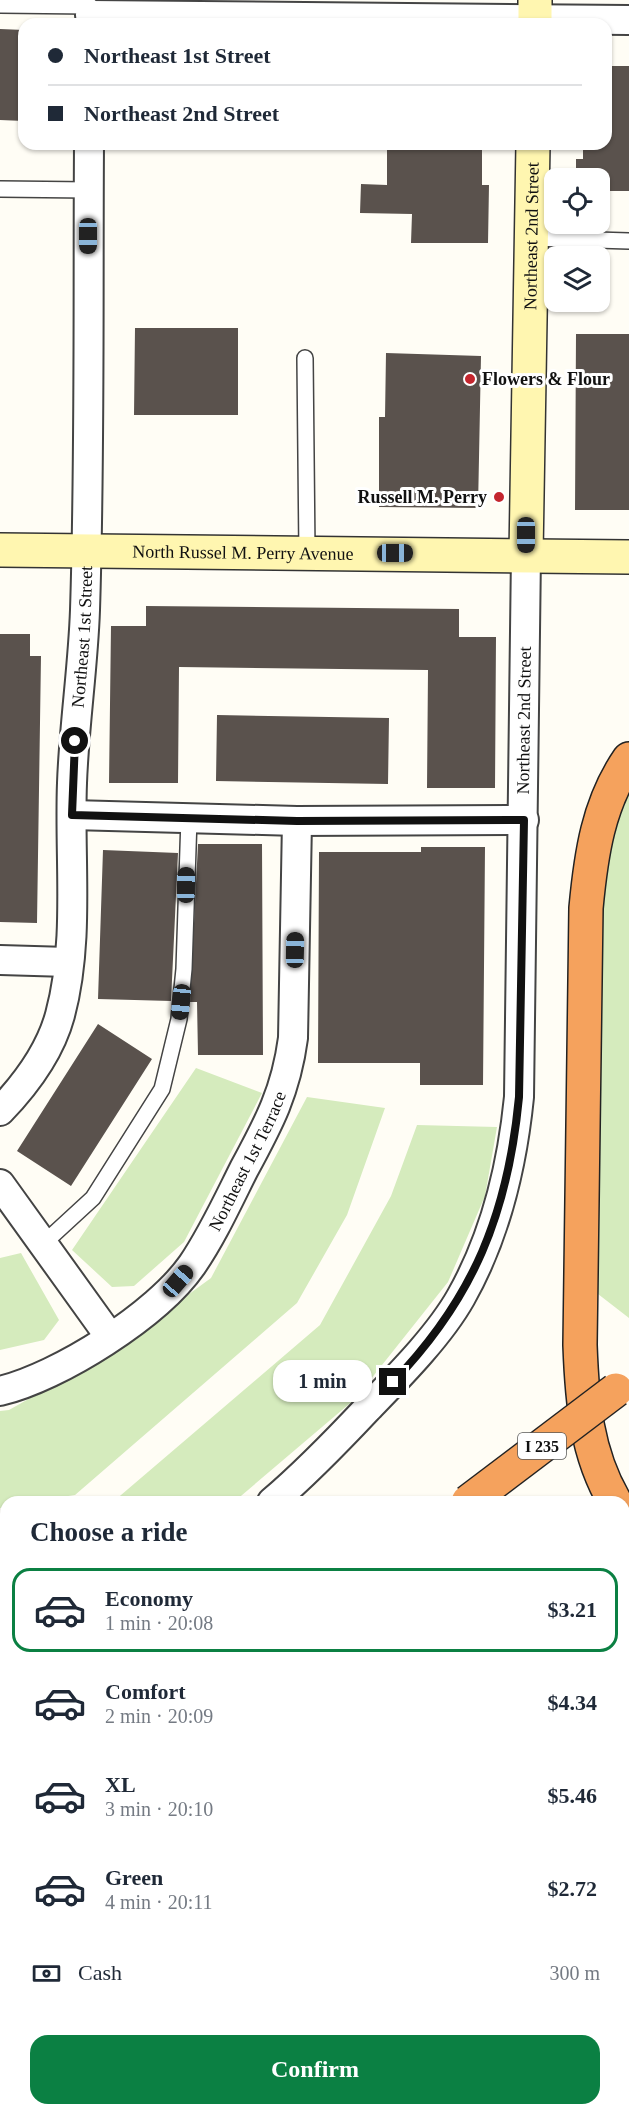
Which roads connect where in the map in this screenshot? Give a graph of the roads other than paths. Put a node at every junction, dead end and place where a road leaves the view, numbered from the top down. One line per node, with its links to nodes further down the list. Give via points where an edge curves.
1 (0, 5): 2 (lane)
2 (90, 11): 3 (street)
3 (262, 13): 4 (street)
4 (535, 14): 5 (street)
5 (598, 18)
6 (612, 19): 7 (street)
7 (629, 20)
8 (89, 150): 11 (street, Northeast 1st Street)
9 (532, 150): 12 (street, Northeast 2nd Street)
10 (0, 189): 11 (lane)
11 (89, 190): 16 (street, Northeast 1st Street)
12 (531, 238): 13 (lane); 18 (street, Northeast 2nd Street)
13 (629, 241)
14 (305, 358): 17 (lane)
15 (0, 550): 16 (street, North Russel M. Perry Avenue)
16 (87, 552): 17 (street, North Russel M. Perry Avenue); 21 (street, Northeast 1st Street)
17 (307, 553): 18 (street, North Russel M. Perry Avenue)
18 (526, 554): 19 (street, North Russel M. Perry Avenue); 23 (street, Northeast 2nd Street)
19 (629, 556)
20 (629, 759): 35 (highway, via 601,814 591,853 586,908 582,1393 589,1438)
21 (72, 815): 22 (street); 26 (street, Northeast 1st Street)
22 (189, 818): 24 (street); 29 (lane, via 184,969 179,1019 162,1089 93,1198)
23 (524, 820): 24 (street); 33 (street, Northeast 2nd Street, via 519,1097 515,1139 496,1221 460,1299 408,1367 305,1475)
24 (297, 821): 30 (street, Northeast 1st Terrace, via 293,1038 289,1072 276,1109 191,1266 165,1296)
25 (0, 960): 26 (street)
26 (68, 962): 27 (street, Northeast 1st Street, via 66,992 54,1037 33,1072)
27 (0, 1111)
28 (0, 1184): 29 (street)
29 (43, 1244): 30 (street)
30 (110, 1337): 32 (street, Northeast 1st Terrace, via 84,1356)
31 (622, 1384): 34 (highway, I 235, bridge)
32 (0, 1391)
33 (279, 1496)
34 (476, 1496)
35 (612, 1496)

